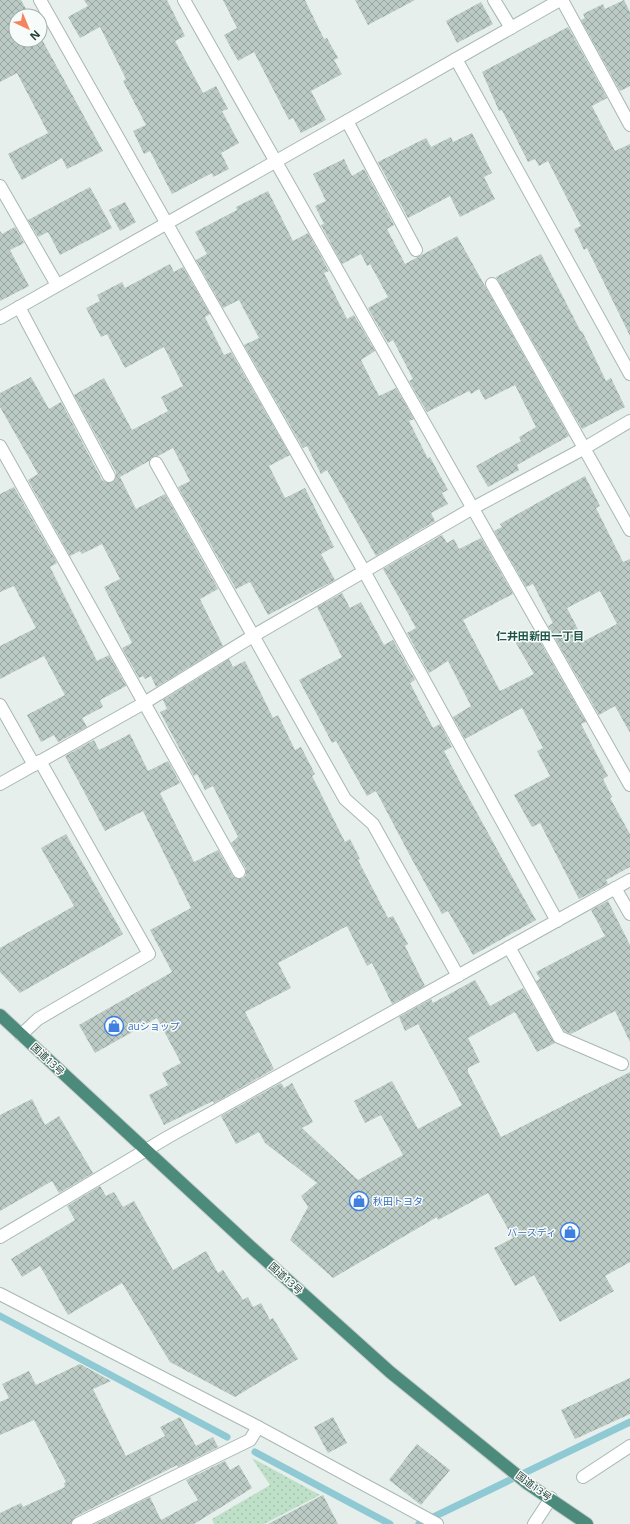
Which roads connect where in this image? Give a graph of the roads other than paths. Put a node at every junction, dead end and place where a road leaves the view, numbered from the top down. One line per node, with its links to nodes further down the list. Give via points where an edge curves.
1 (40, 0): 11 (street)
2 (184, 0): 9 (street)
3 (494, 0): 5 (street)
4 (561, 0): 5 (street); 8 (street)
5 (511, 28): 6 (street)
6 (456, 59): 7 (street); 17 (street)
7 (347, 121): 9 (street); 12 (street)
8 (630, 125)
9 (276, 161): 11 (street); 23 (street)
10 (0, 186): 14 (street)
11 (166, 224): 14 (street); 25 (street)
12 (416, 250)
13 (492, 284): 20 (street)
14 (57, 286): 15 (street)
15 (19, 307): 16 (street); 22 (street)
16 (0, 318)
17 (630, 374)
18 (630, 421): 20 (street)
19 (0, 446): 27 (street)
20 (583, 449): 23 (street); 24 (street)
21 (156, 462): 26 (street)
22 (109, 476)
23 (473, 508): 25 (street); 31 (street)
24 (630, 530)
25 (365, 573): 26 (street); 36 (street)
26 (253, 636): 27 (street); 38 (street, via 345,799 373,824)
27 (144, 703): 29 (street); 32 (street)
28 (0, 705): 29 (street)
29 (37, 763): 30 (street); 40 (street, via 149,954 38,1019)
30 (0, 784)
31 (630, 785)
32 (239, 872)
33 (630, 880): 34 (street)
34 (615, 888): 35 (street); 36 (street)
35 (630, 914)
36 (557, 921): 37 (street)
37 (508, 947): 38 (street); 41 (street, via 560,1037)
38 (458, 976): 42 (street)
39 (0, 1015): 40 (highway, 国道13号)
40 (22, 1035): 42 (highway, 国道13号)
41 (622, 1064)
42 (145, 1150): 43 (street); 48 (highway, 国道13号, via 390,1372 528,1484)
43 (0, 1237)
44 (0, 1294): 45 (street)
45 (258, 1427): 49 (street, via 250,1440); 51 (street)
46 (630, 1446): 47 (street)
47 (583, 1477)
48 (551, 1498): 52 (street); 53 (highway, 国道13号)
49 (94, 1520): 50 (street)
50 (78, 1524)
51 (437, 1524)
52 (534, 1524)
53 (587, 1524)

